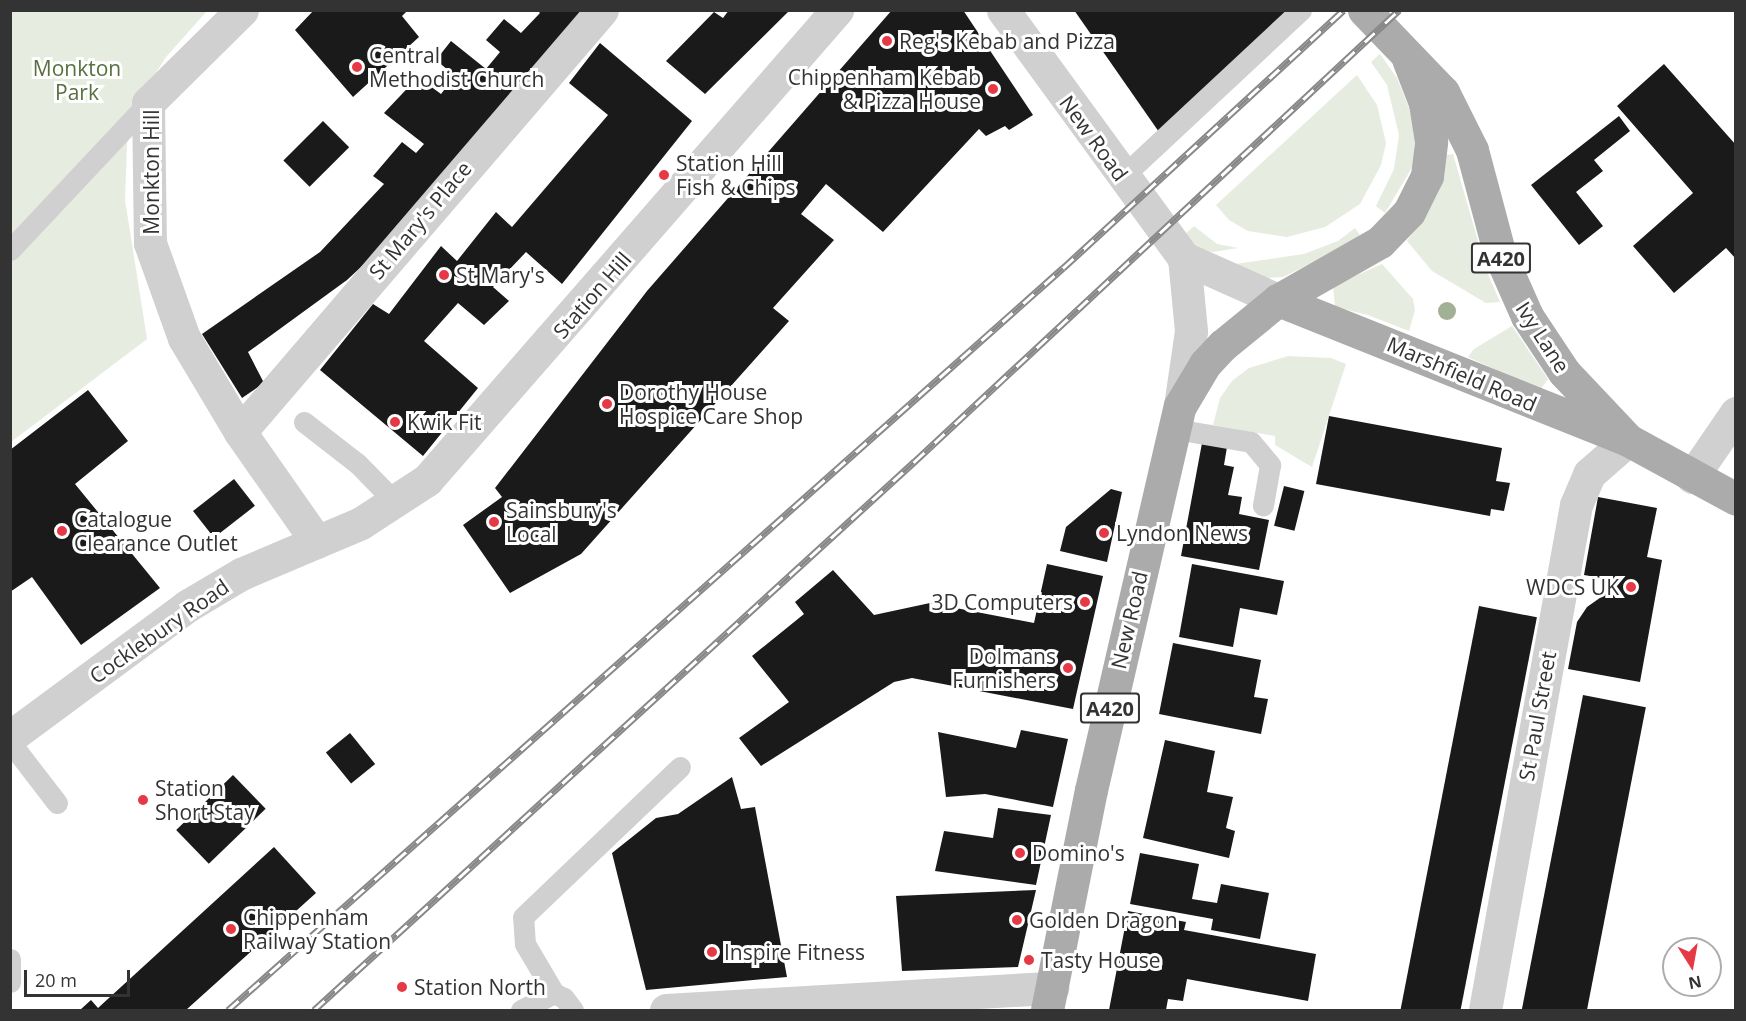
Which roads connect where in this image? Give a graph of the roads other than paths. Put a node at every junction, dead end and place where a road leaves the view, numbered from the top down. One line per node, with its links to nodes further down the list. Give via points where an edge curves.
1 (242, 10): 8 (street, Monkton Hill)
2 (602, 10): 16 (street, St Mary's Place)
3 (837, 10): 20 (street, Station Hill, via 461,445 427,480)
4 (1003, 10): 9 (street, New Road)
5 (1301, 10): 9 (lane)
6 (1364, 10): 7 (main road, Ivy Lane / A420)
7 (1408, 59): 12 (main road, Ivy Lane / A420, via 1431,130 1430,164 1417,199 1380,242); 17 (main road, Ivy Lane / A420, via 1443,92 1460,121 1478,170 1500,255 1527,316 1564,372)
8 (148, 102): 10 (lane); 16 (street, Monkton Hill, via 150,243 184,339)
9 (1122, 177): 11 (street, New Road)
10 (10, 250)
11 (1184, 258): 12 (street, Marshfield Road); 14 (street, New Road, via 1191,331)
12 (1278, 300): 14 (main road, New Road / A420, via 1212,355); 17 (main road, Marshfield Road / A420)
13 (1736, 413): 18 (street)
14 (1178, 418): 21 (lane, via 1251,442 1270,465); 30 (main road, New Road / A420, via 1091,790)
15 (304, 422): 20 (lane, via 358,464)
16 (240, 432): 22 (street, Monkton Hill)
17 (1628, 440): 18 (main road, Marshfield Road / A420); 34 (street, St Paul Street, via 1589,474 1576,505)
18 (1692, 477): 19 (main road, Marshfield Road / A420)
19 (1736, 499)
20 (396, 503): 22 (street, Station Hill)
21 (1263, 505)
22 (317, 542): 23 (street, Cocklebury Road, via 241,574 187,606)
23 (10, 736)
24 (10, 742): 26 (lane)
25 (680, 767): 29 (lane, via 523,917 525,944)
26 (57, 803)
27 (10, 959): 28 (lane)
28 (10, 982)
29 (554, 993): 31 (lane); 32 (lane, via 564,998)
30 (1049, 1000): 33 (street)
31 (521, 1011)
32 (573, 1011)
33 (666, 1011)
34 (1485, 1011)

